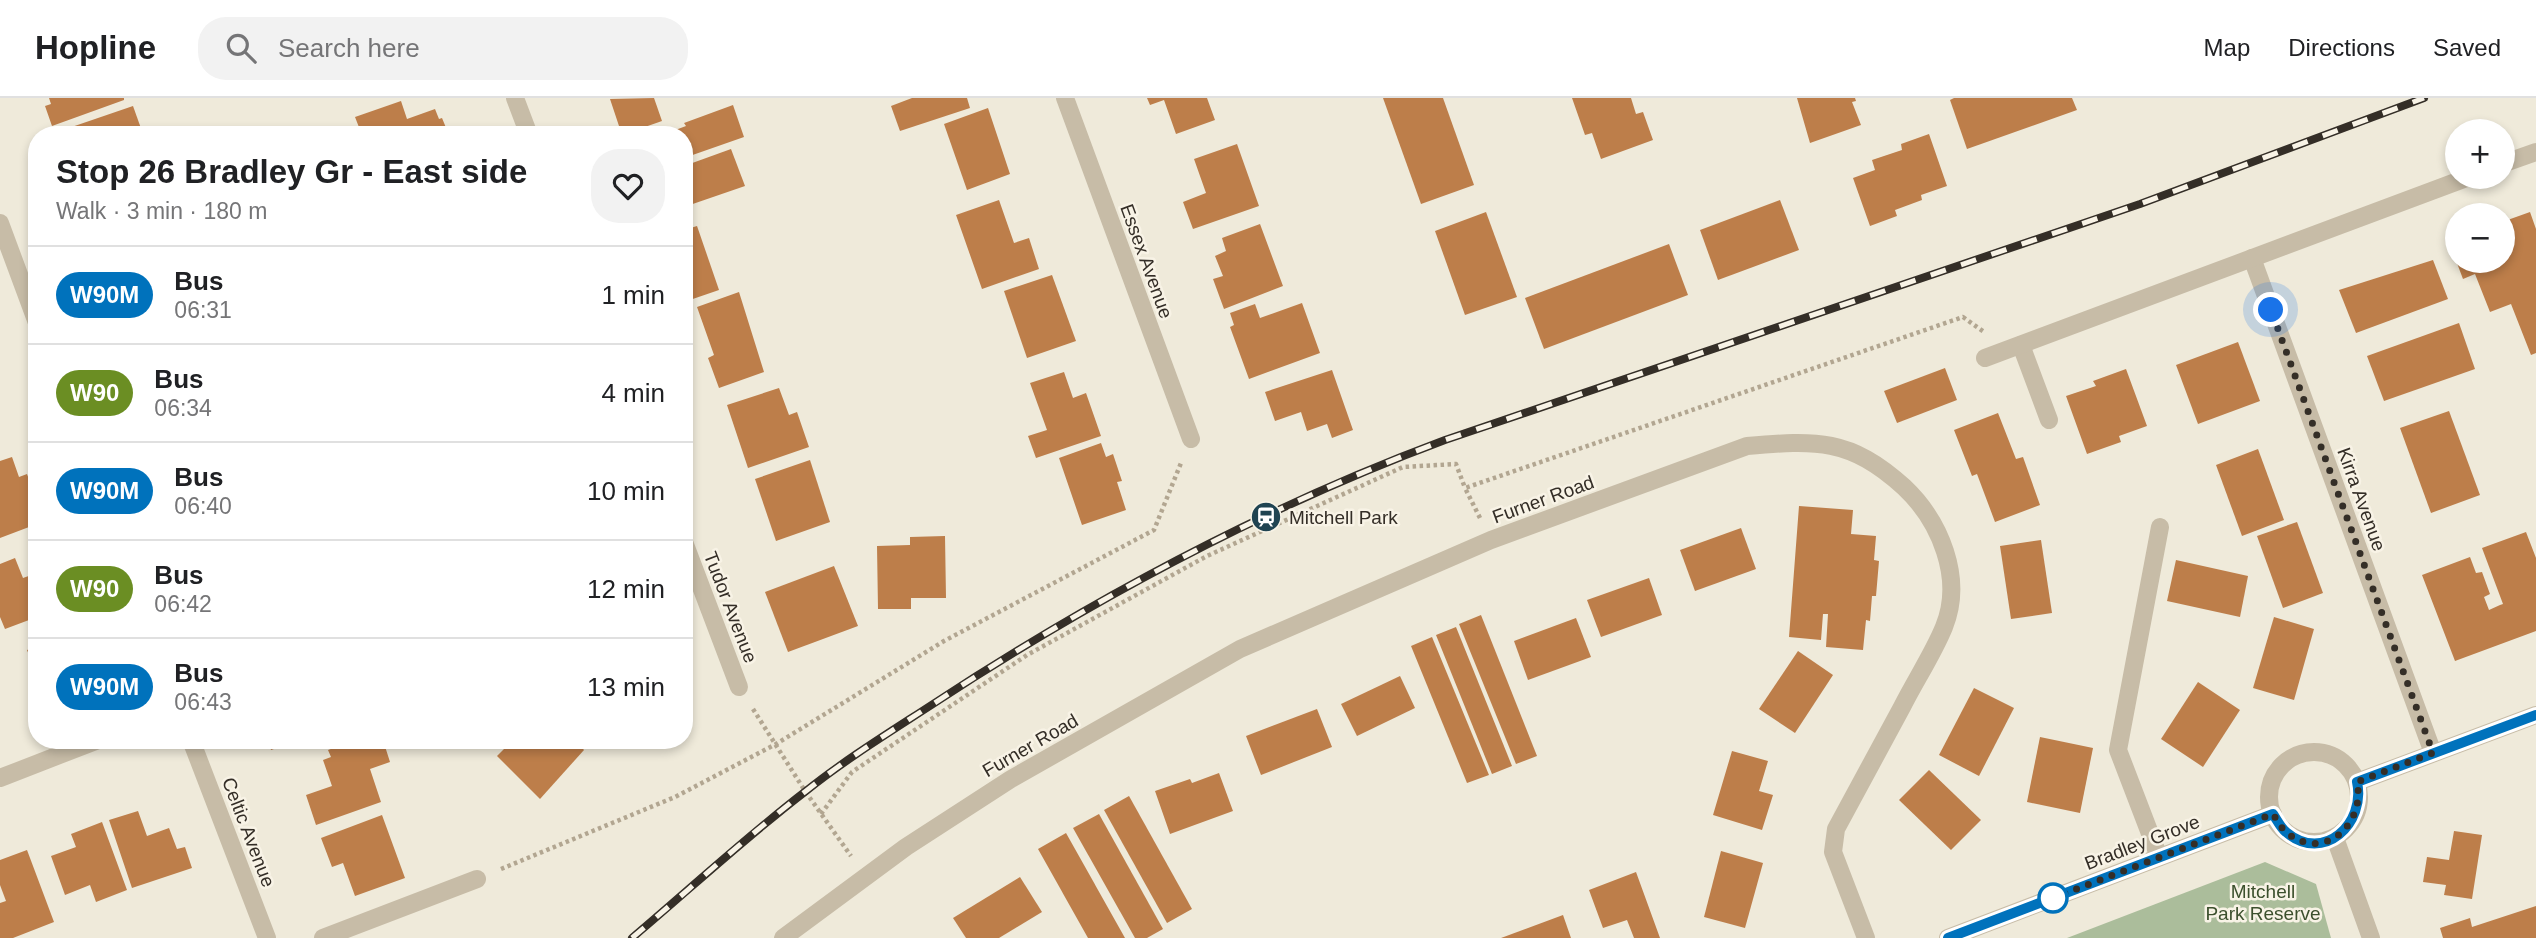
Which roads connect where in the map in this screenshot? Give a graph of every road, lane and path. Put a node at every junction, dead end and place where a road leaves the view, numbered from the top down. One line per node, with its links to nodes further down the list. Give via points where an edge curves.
1 (515, 98): 3 (street)
2 (1065, 98): 13 (street, Essex Avenue)
3 (526, 126)
4 (2536, 152): 5 (street)
5 (2515, 159)
6 (2445, 186): 8 (street)
7 (0, 223): 9 (street)
8 (2252, 258): 10 (street); 23 (street, Kirra Avenue)
9 (28, 299)
10 (2014, 348): 11 (street); 12 (street); 14 (path, via 1964,317)
11 (1984, 358)
12 (2049, 420)
13 (1191, 439): 20 (path, via 1154,530 944,641)
14 (1465, 488): 16 (path); 26 (path, via 1457,464 1403,467 1207,556 983,684 852,772)
15 (2160, 527): 29 (street, via 2118,750)
16 (1491, 540): 30 (street, Furner Road, via 1240,649 1011,779); 35 (street, Furner Road, via 1747,446 1780,443 1844,446 1886,471 1923,505 1945,545 1951,584 1945,625 1836,829 1833,852)
17 (693, 565): 18 (street, Tudor Avenue)
18 (740, 687): 20 (path)
19 (2536, 715): 23 (street)
20 (776, 744): 26 (path); 31 (path, via 675,797)
21 (75, 749): 24 (street)
22 (194, 749): 32 (street, Celtic Avenue)
23 (2433, 753): 25 (street)
24 (0, 778)
25 (2357, 782): 27 (street, via 2347,766 2325,754 2294,757 2272,782 2269,799); 28 (street, via 2359,805 2353,821)
26 (821, 814): 30 (path)
27 (2273, 814): 28 (street, via 2285,832 2301,841 2319,843); 29 (street, Bradley Grove)
28 (2335, 838): 37 (street)
29 (2159, 858): 36 (street, Bradley Grove)
30 (866, 876): 34 (street, Furner Road)
31 (477, 879): 33 (street)
32 (267, 938)
33 (323, 938)
34 (783, 938)
35 (1866, 938)
36 (1948, 938)
37 (2371, 938)

